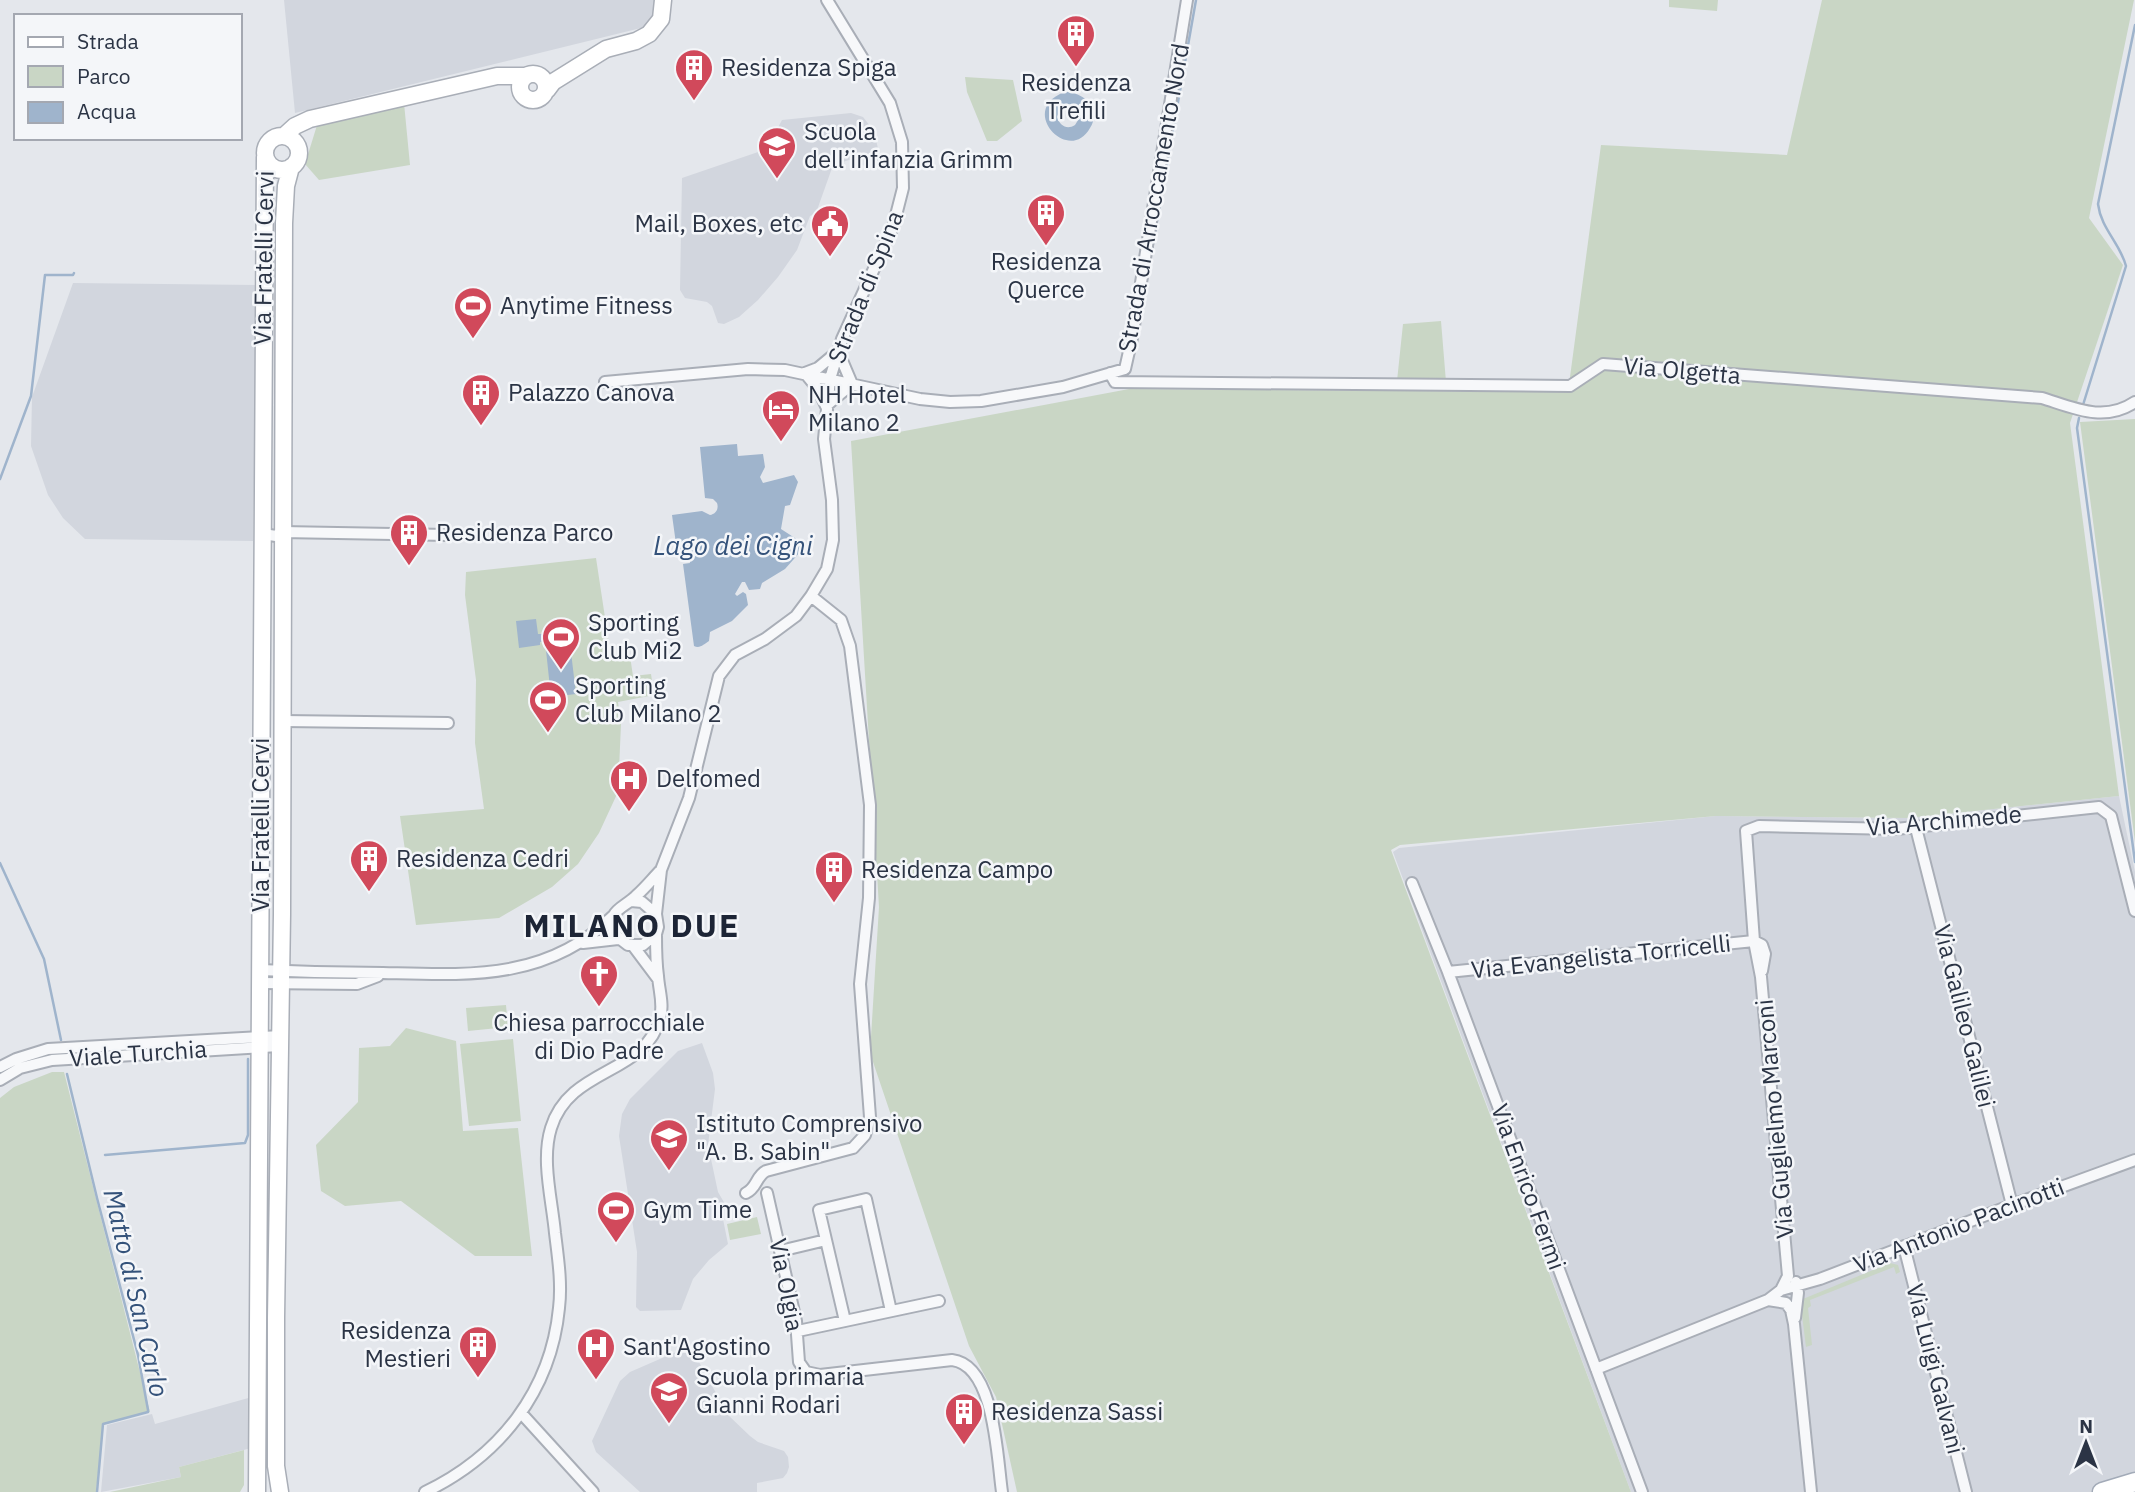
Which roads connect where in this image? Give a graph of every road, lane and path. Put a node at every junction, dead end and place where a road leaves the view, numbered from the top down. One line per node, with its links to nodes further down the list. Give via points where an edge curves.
1 (663, 0): 4 (street, via 661,19 649,34 539,82 496,76)
2 (827, 0): 9 (street, Strada di Spina, via 886,94 900,132 904,161 904,188 893,227)
3 (1187, 0): 11 (street, Strada di Arroccamento Nord, via 1132,338 1125,369)
4 (313, 118): 5 (street); 6 (street, via 301,134)
5 (284, 136): 6 (street); 7 (street, via 268,143)
6 (298, 148): 8 (street, via 297,161)
7 (265, 157): 8 (street, via 274,168); 17 (street, Via Fratelli Cervi)
8 (291, 167): 18 (street, Via Fratelli Cervi, via 284,223)
9 (838, 351): 10 (street); 12 (street, Strada di Spina); 14 (street)
10 (805, 373): 12 (street, Strada di Arroccamento Nord); 13 (street, Strada di Arroccamento Nord, via 748,369); 16 (street)
11 (1110, 373): 14 (street, Strada di Arroccamento Nord, via 1063,387 981,401 920,399); 15 (street, Via Olgetta, via 1115,382 1570,386 1603,364 2042,398 2088,412 2115,411)
12 (830, 379): 14 (street, Strada di Arroccamento Nord); 16 (street, Strada di Spina)
13 (605, 382)
14 (852, 384): 16 (street)
15 (2135, 402)
16 (826, 405): 20 (street, Strada di Spina, via 824,439 833,540 827,569)
17 (263, 531): 18 (street, via 267,525); 37 (street, Via Fratelli Cervi)
18 (282, 532): 19 (street); 21 (street, Via Fratelli Cervi)
19 (448, 535)
20 (811, 596): 25 (street, Strada di Spina, via 786,624 735,654 719,676 689,797); 46 (street, via 841,620 850,646 870,805 869,898 860,985 870,1117 865,1135 853,1148 766,1171)
21 (283, 721): 22 (street); 38 (street, Via Fratelli Cervi)
22 (448, 723)
23 (1916, 828): 24 (street, Via Archimede, via 1759,827 1746,831); 28 (street, Via Archimede, via 2093,807 2106,810); 47 (street, Via Galileo Galilei)
24 (1745, 837): 33 (street, Via Guglielmo Marconi)
25 (661, 870): 27 (street); 29 (street)
26 (1412, 883): 36 (street, Via Enrico Fermi)
27 (631, 901): 29 (street, via 642,902); 30 (street)
28 (2135, 911)
29 (656, 914): 31 (street)
30 (613, 916): 32 (street); 34 (street)
31 (656, 934): 35 (street); 39 (street)
32 (618, 939): 34 (street); 35 (street)
33 (1755, 941): 36 (street, Via Evangelista Torricelli); 51 (street, Via Guglielmo Marconi)
34 (580, 943): 38 (street, via 529,965 489,974 387,973 357,984)
35 (634, 947): 39 (street)
36 (1448, 972): 60 (street, Via Enrico Fermi)
37 (260, 976): 38 (street); 41 (street, Via Fratelli Cervi)
38 (281, 977): 40 (street, Via Fratelli Cervi)
39 (658, 979): 61 (street, via 661,1012 652,1037 636,1054 573,1092 552,1125 547,1155 560,1307 546,1367)
40 (279, 1041): 41 (street, Viale Turchia); 64 (street, Via Fratelli Cervi, via 276,1466)
41 (259, 1042): 42 (street, Viale Turchia, via 48,1049); 43 (street, Viale Turchia, via 52,1060 20,1068); 63 (street, Via Fratelli Cervi)
42 (0, 1067)
43 (0, 1080)
44 (2135, 1160): 47 (street, Via Antonio Pacinotti)
45 (767, 1193): 50 (street, Via Olgia)
46 (747, 1194)
47 (2012, 1205): 49 (street, Via Antonio Pacinotti)
48 (826, 1240): 50 (street); 56 (street, via 820,1210 866,1199); 57 (street)
49 (1904, 1246): 52 (street, Via Antonio Pacinotti); 70 (street, Via Luigi Galvani)
50 (780, 1251): 59 (street, Via Olgia)
51 (1788, 1260): 52 (street, Via Guglielmo Marconi); 53 (street, Via Guglielmo Marconi)
52 (1798, 1286): 53 (street, Via Antonio Pacinotti); 58 (street, Via Guglielmo Marconi)
53 (1782, 1290): 54 (street)
54 (1768, 1300): 58 (street, via 1786,1303); 60 (street)
55 (939, 1301): 56 (street)
56 (891, 1311): 57 (street)
57 (845, 1321): 59 (street)
58 (1794, 1324): 69 (street, Via Guglielmo Marconi)
59 (798, 1331): 67 (street, Via Olgia, via 799,1362 814,1375 944,1361 969,1366 988,1400)
60 (1596, 1368): 68 (street, Via Enrico Fermi)
61 (522, 1414): 65 (street, via 472,1463); 66 (street)
62 (2135, 1482): 71 (main road)
63 (257, 1492)
64 (280, 1492)
65 (425, 1492)
66 (593, 1492)
67 (1002, 1492)
68 (1642, 1492)
69 (1811, 1492)
70 (1966, 1492)
71 (2102, 1492)

